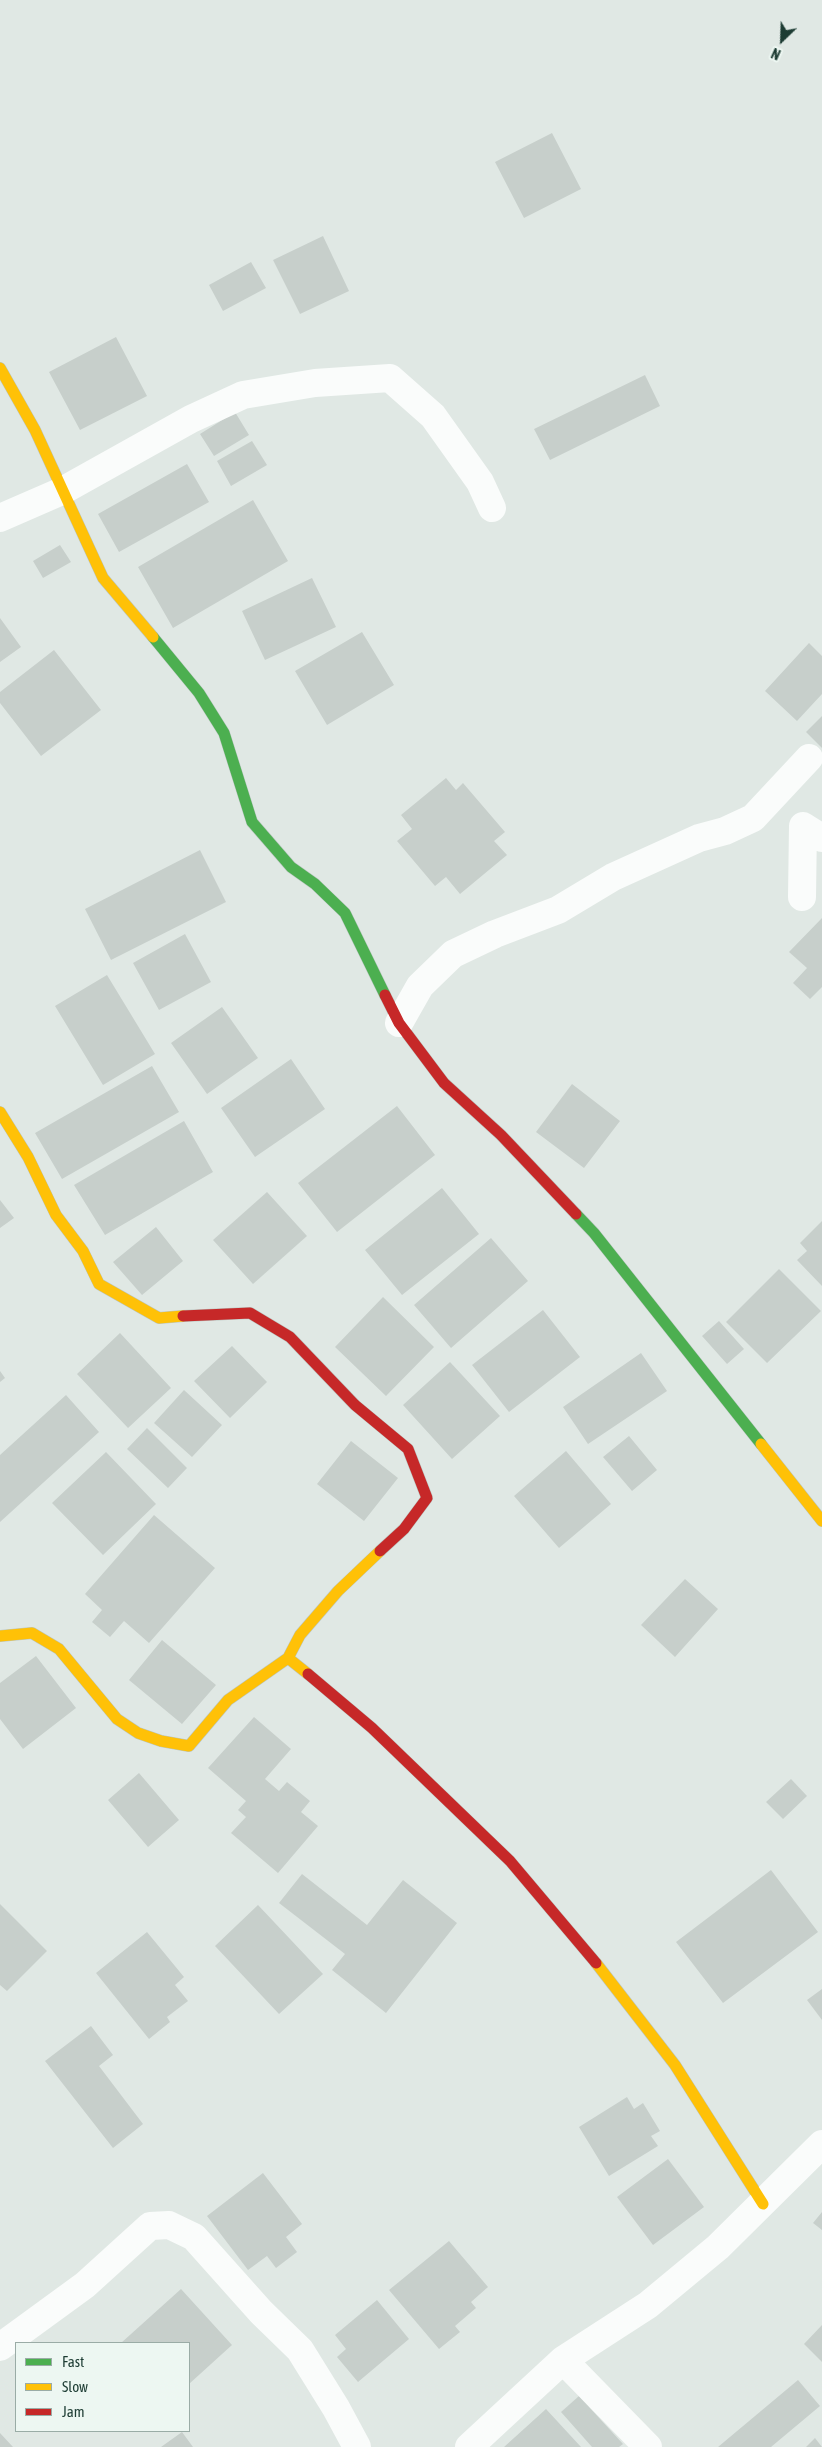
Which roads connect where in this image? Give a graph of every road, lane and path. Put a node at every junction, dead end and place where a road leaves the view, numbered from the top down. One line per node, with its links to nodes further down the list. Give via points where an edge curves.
1 (0, 368): 2 (street)
2 (62, 491): 3 (street, via 191,419 243,395 315,382 390,378 434,416 480,482); 4 (street); 8 (street, via 103,578 199,694 224,733 252,822 291,867 315,884 345,913)
3 (492, 508)
4 (0, 518)
5 (809, 758): 8 (street, via 753,818 699,838 613,877 558,910 453,954 420,986)
6 (822, 838): 7 (street, via 803,826)
7 (802, 898)
8 (399, 1023): 10 (street, via 444,1084 501,1135 594,1233)
9 (0, 1112): 12 (street, via 28,1157 56,1215 83,1251 99,1284 159,1318 250,1313 290,1337 355,1405 408,1449 427,1498 404,1529 338,1591 300,1635)
10 (822, 1521)
11 (0, 1636): 12 (street, via 32,1633 59,1649 117,1719 161,1742 189,1746 228,1700)
12 (288, 1658): 14 (street, via 372,1728 510,1861 589,1954 675,2065)
13 (822, 2144): 14 (street)
14 (763, 2204): 16 (street, via 718,2247 648,2305)
15 (0, 2347): 17 (street, via 85,2285 150,2226 169,2225 194,2237 300,2350)
16 (563, 2360): 18 (street); 19 (street)
17 (357, 2447)
18 (469, 2447)
19 (648, 2447)

